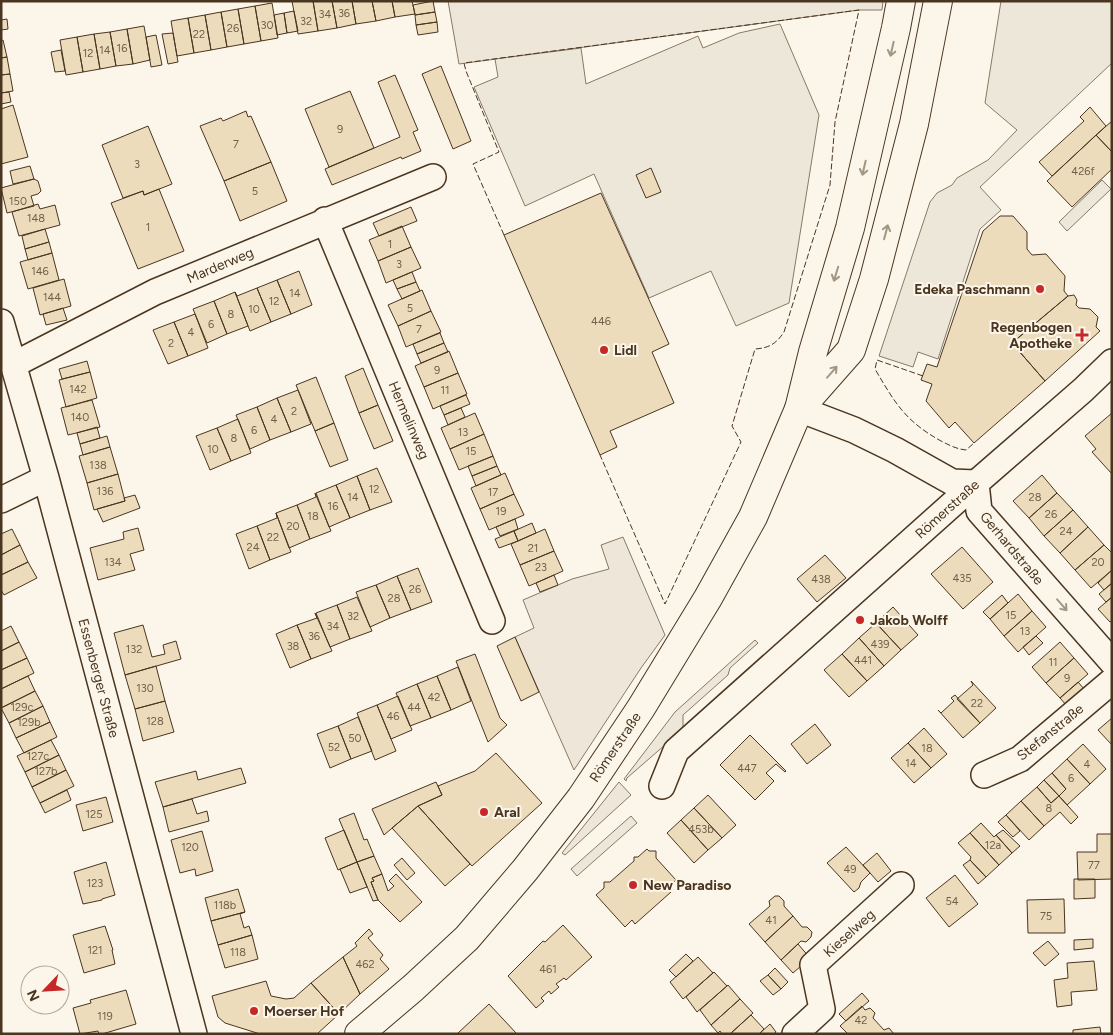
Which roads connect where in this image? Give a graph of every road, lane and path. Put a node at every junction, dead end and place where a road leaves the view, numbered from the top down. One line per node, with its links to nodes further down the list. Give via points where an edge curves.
1 (901, 1): 8 (main road, one-way to 8, via 850,228)
2 (938, 1): 8 (main road, one-way to 2, via 851,350 874,279 914,124)
3 (433, 177): 4 (street, Marderweg)
4 (325, 220): 7 (street, Marderweg, via 155,292); 12 (street, Hermelinweg)
5 (1, 322): 7 (street, Essenberger Straße)
6 (1112, 362): 10 (street, Römerstraße)
7 (13, 365): 9 (street, Essenberger Straße)
8 (799, 409): 10 (street, via 854,430 952,482); 19 (main road, Römerstraße, via 753,516 708,598 641,708 575,805 467,938)
9 (46, 478): 11 (street); 18 (street, Essenberger Straße)
10 (976, 483): 13 (street, Gerhardstraße, one-way to 13, via 979,511); 16 (street, Römerstraße, via 676,752)
11 (1, 500)
12 (492, 621)
13 (1112, 662)
14 (1112, 681): 15 (street, Stefanstraße, via 1020,759)
15 (984, 775)
16 (662, 786)
17 (901, 885): 20 (street, Kieselweg, via 813,965 822,1009)
18 (194, 1034)
19 (358, 1034)
20 (795, 1034)

